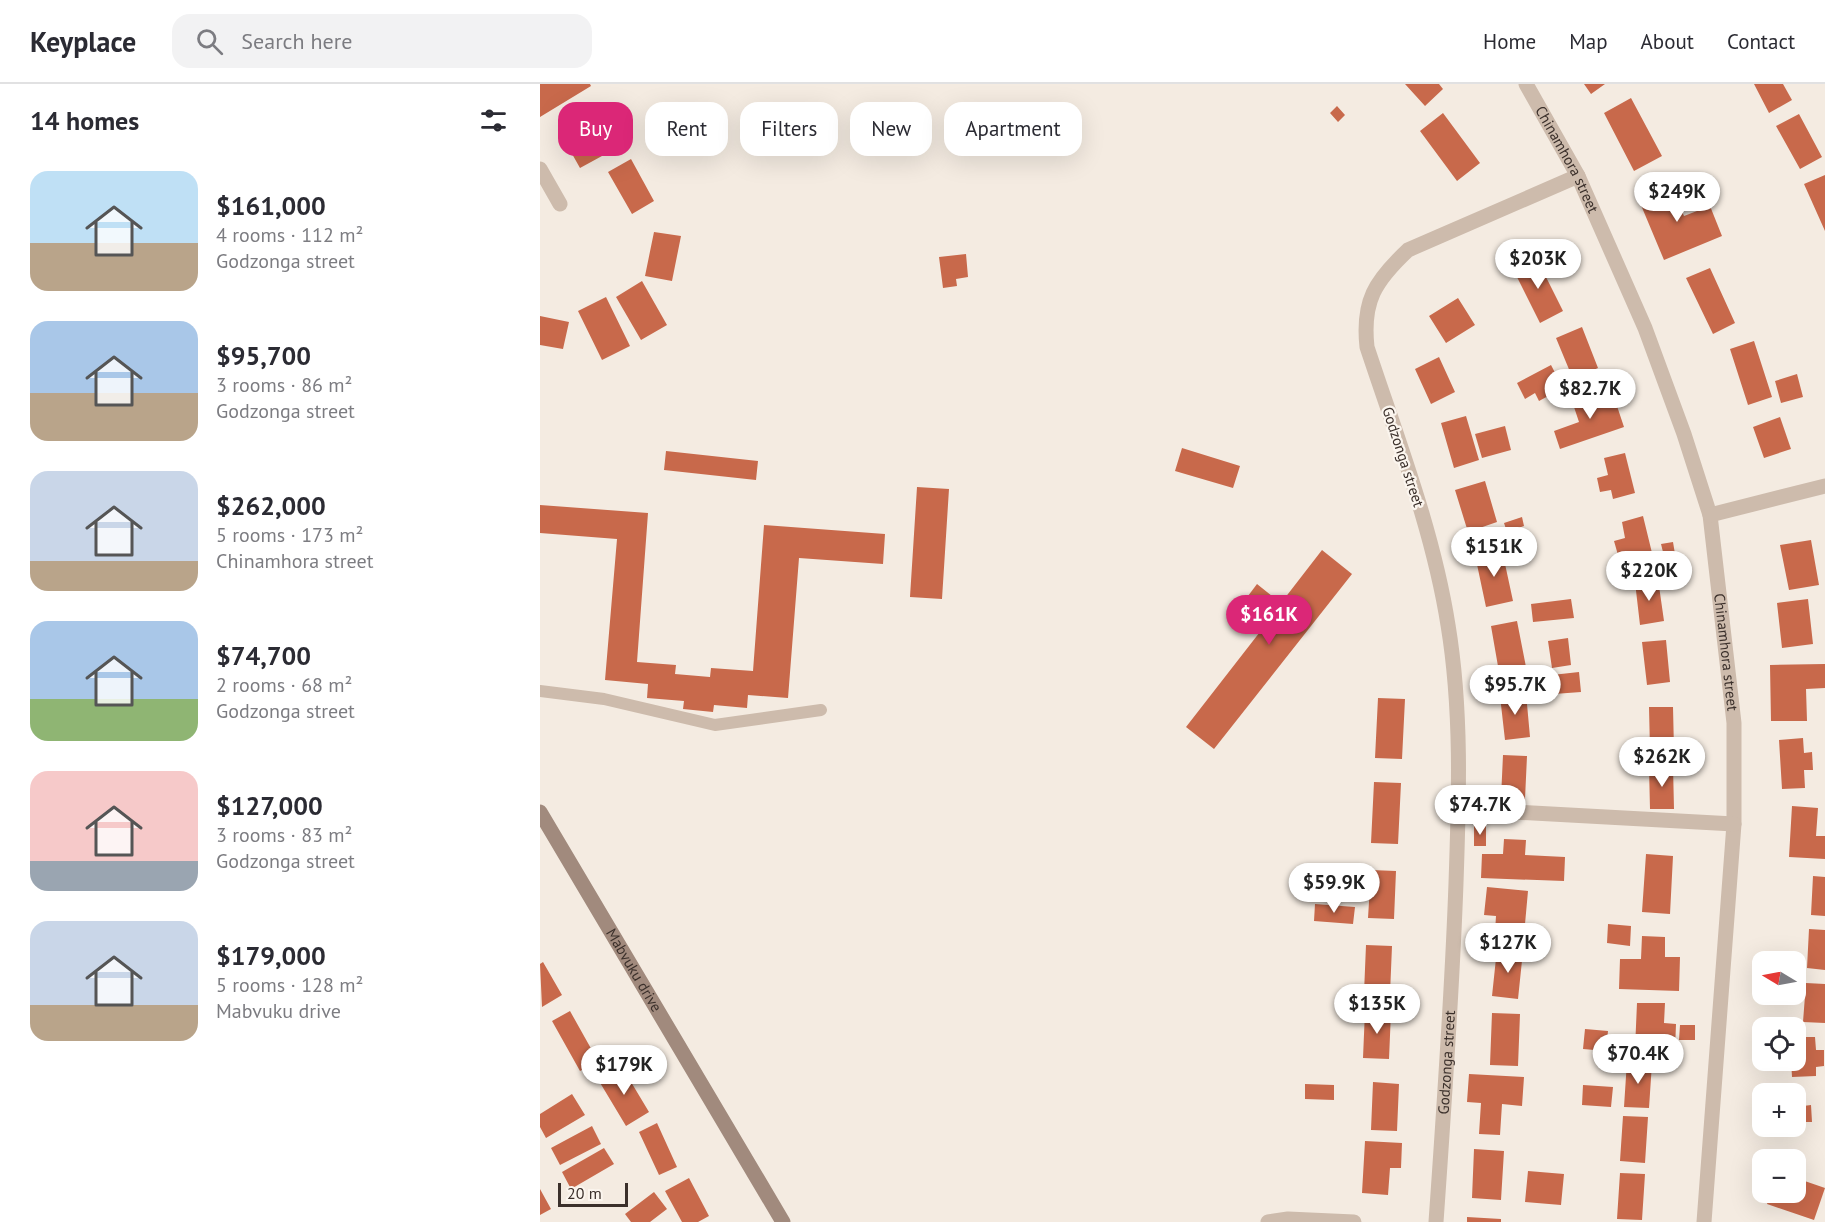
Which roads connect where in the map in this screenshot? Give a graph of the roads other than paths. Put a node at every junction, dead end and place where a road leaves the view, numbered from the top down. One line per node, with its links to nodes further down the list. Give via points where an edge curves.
1 (1526, 84): 3 (street, Chinamhora street)
2 (540, 169): 4 (street)
3 (1578, 176): 6 (street, Chinamhora street, via 1645,328); 9 (street, Godzonga street, via 1408,250 1390,267 1370,296 1364,323 1367,347 1426,524 1448,625 1458,723)
4 (560, 204)
5 (1825, 486): 6 (street)
6 (1710, 515): 11 (street, Chinamhora street, via 1734,723)
7 (540, 691): 8 (lane, via 604,699 715,725)
8 (821, 710)
9 (1459, 809): 11 (street); 15 (street, Godzonga street)
10 (540, 812): 12 (street, Mabvuku drive)
11 (1734, 824): 16 (street, Chinamhora street)
12 (783, 1222)
13 (1268, 1222): 14 (street)
14 (1354, 1222)
15 (1436, 1222)
16 (1704, 1222)

